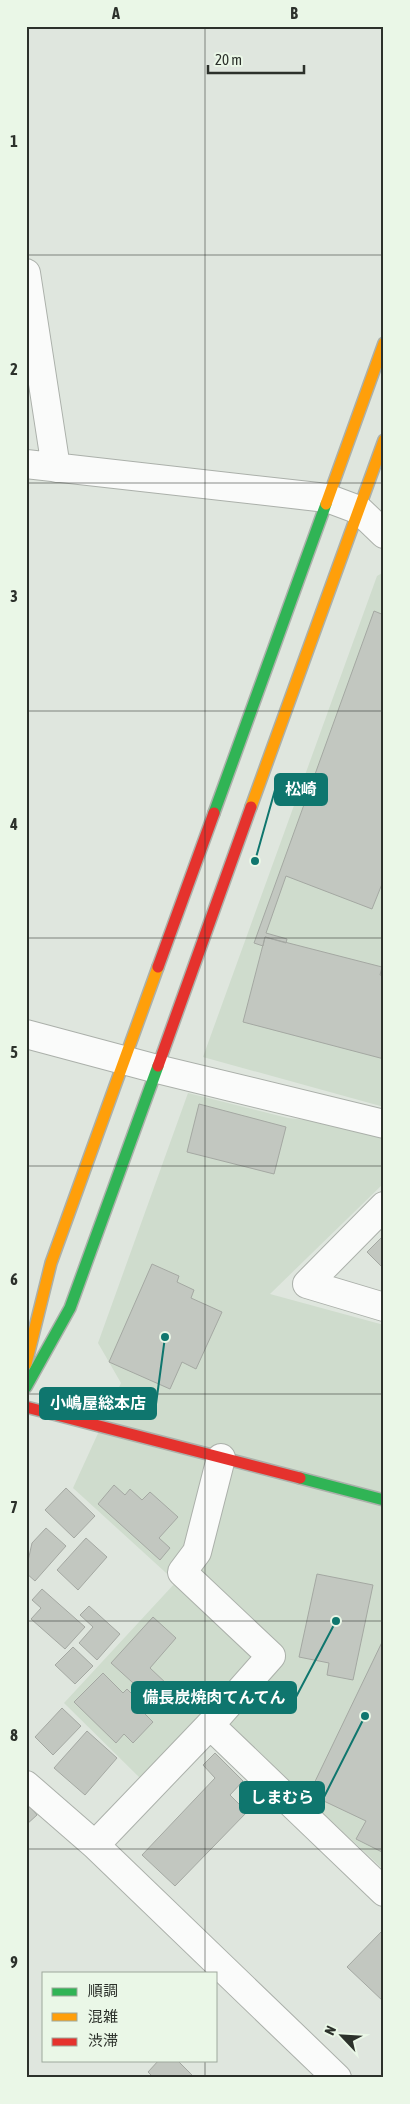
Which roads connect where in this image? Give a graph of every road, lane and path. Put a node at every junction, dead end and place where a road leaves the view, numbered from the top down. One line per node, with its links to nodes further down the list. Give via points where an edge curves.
1 (26, 273): 5 (street)
2 (384, 343): 6 (street)
3 (384, 440): 7 (street)
4 (26, 464): 5 (street)
5 (56, 468): 6 (street)
6 (327, 498): 7 (street); 10 (street)
7 (358, 510): 8 (street); 11 (street)
8 (384, 534)
9 (26, 1034): 10 (street)
10 (126, 1060): 11 (street); 15 (street, via 51,1263)
11 (157, 1069): 12 (street); 16 (street, via 70,1308)
12 (384, 1124)
13 (384, 1206): 14 (street, via 307,1284)
14 (384, 1307)
15 (26, 1364)
16 (26, 1387)
17 (26, 1407): 18 (street)
18 (221, 1458): 19 (street); 20 (street, via 197,1552 182,1572 271,1656)
19 (384, 1500)
20 (210, 1725): 22 (street); 23 (street)
21 (26, 1785): 22 (street)
22 (95, 1845): 24 (street)
23 (384, 1892)
24 (336, 2078)

